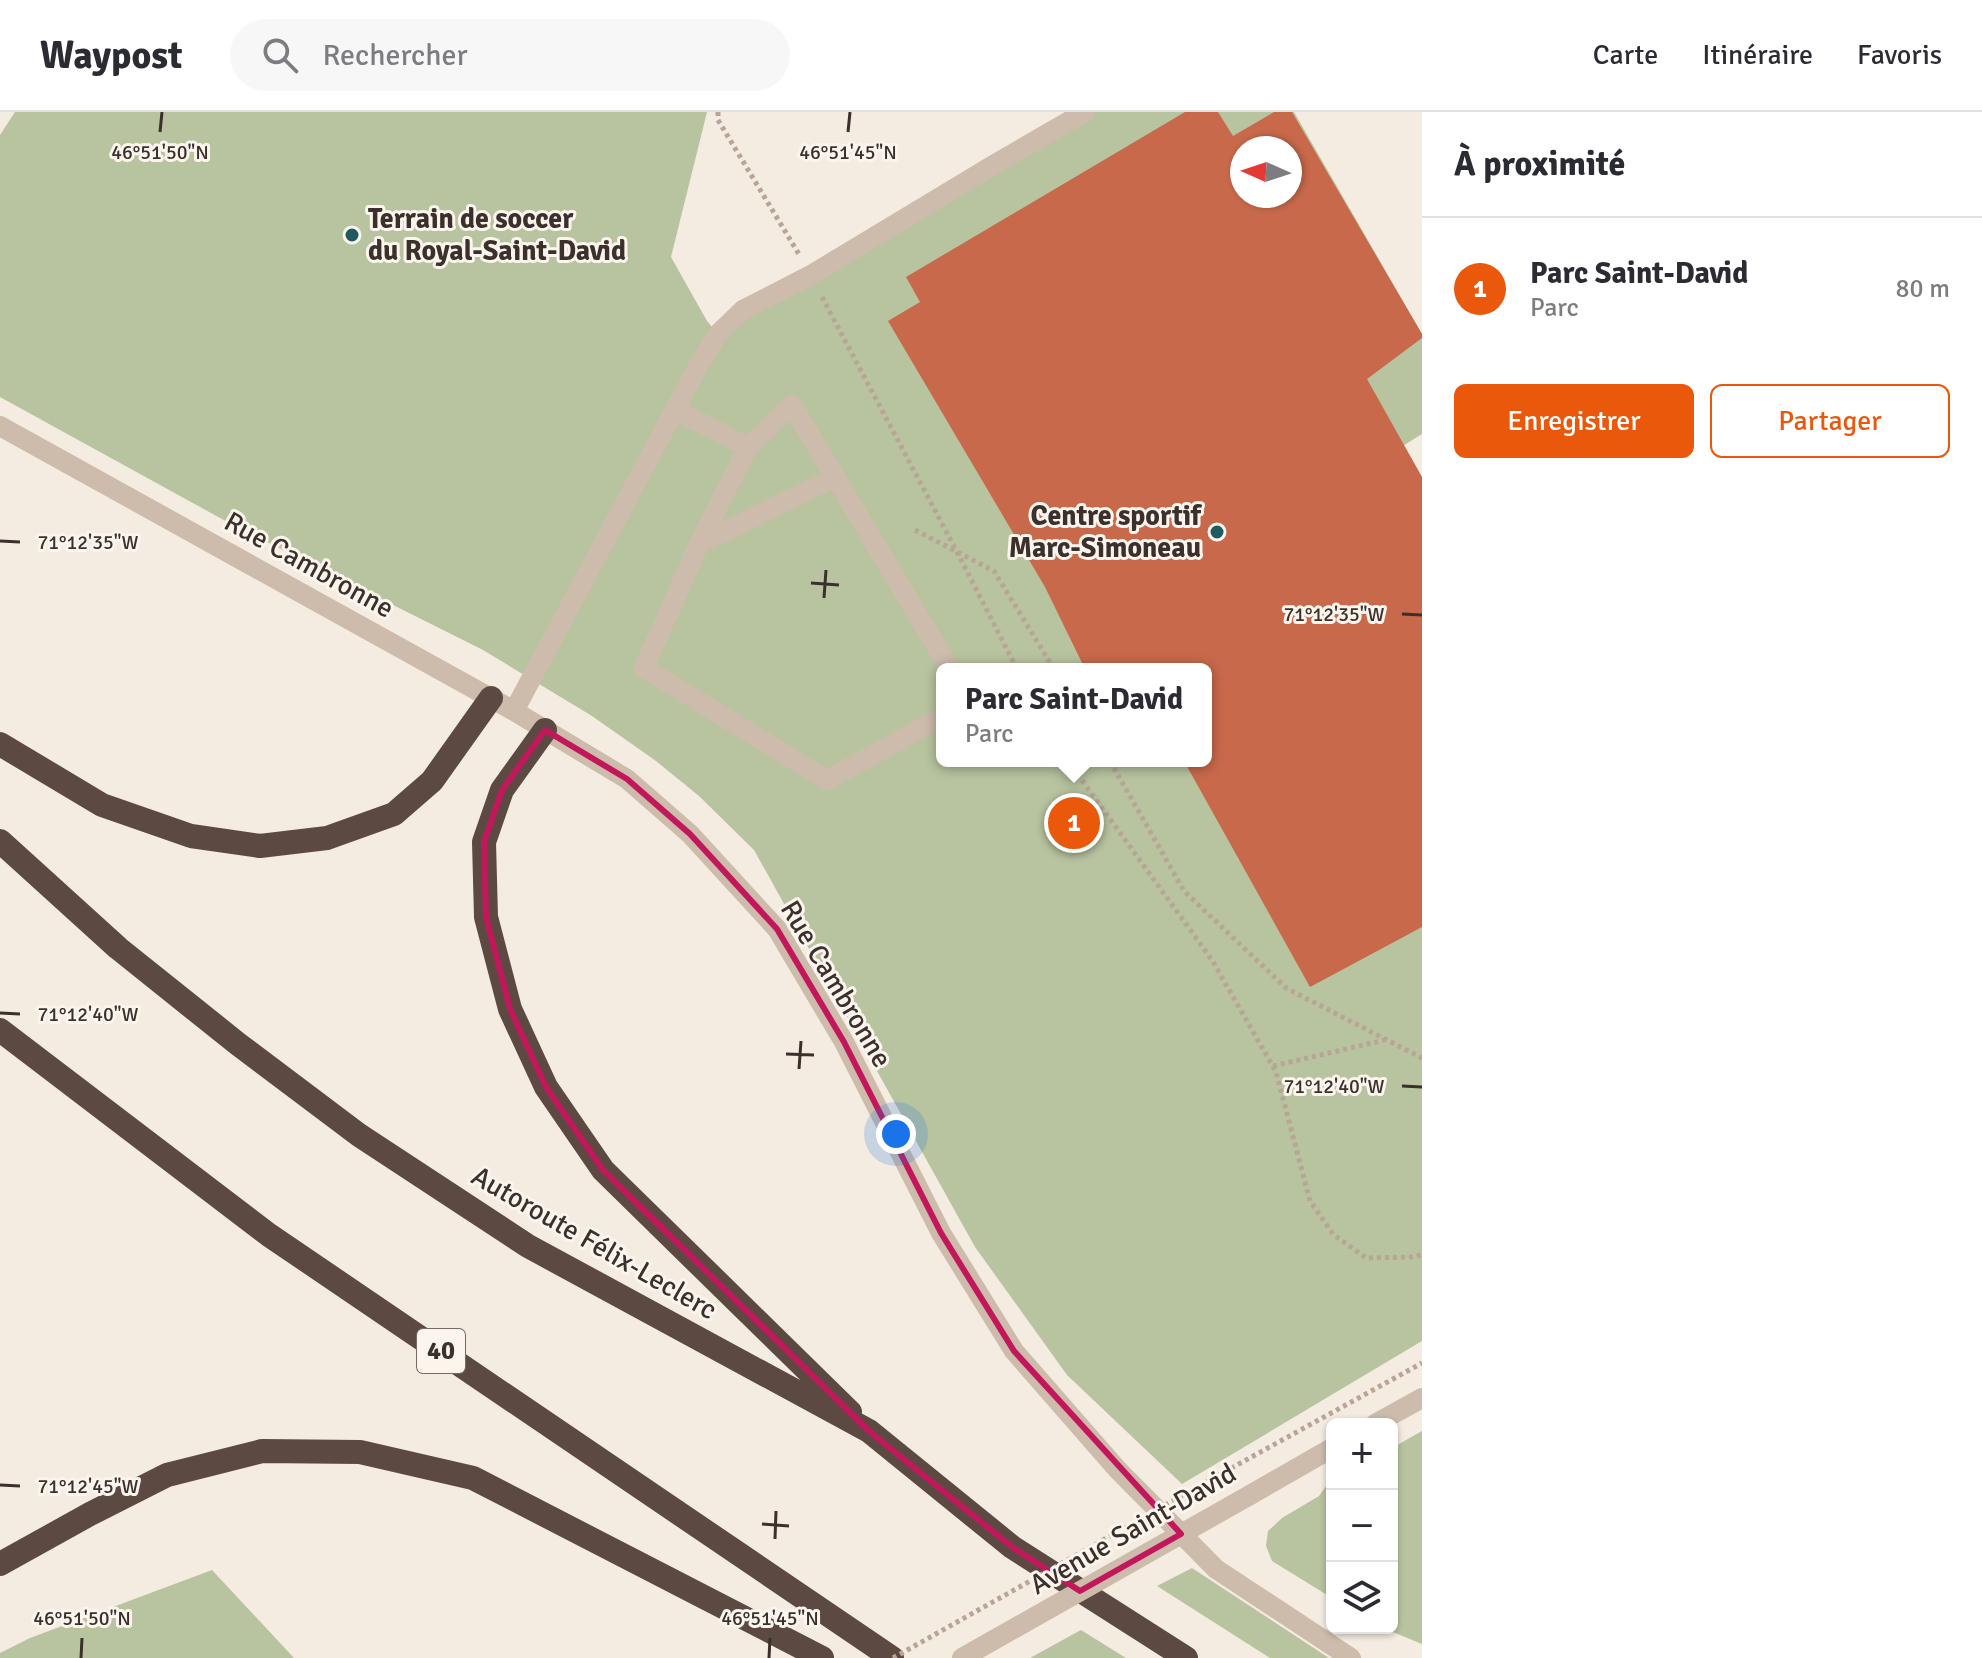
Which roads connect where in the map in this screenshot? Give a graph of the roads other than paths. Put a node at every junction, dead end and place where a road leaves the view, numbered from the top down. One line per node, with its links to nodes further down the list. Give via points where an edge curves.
1 (1085, 112): 2 (street, via 743,310 718,334)
2 (675, 410): 4 (street); 9 (street)
3 (0, 426): 8 (street, Rue Cambronne)
4 (748, 447): 5 (street, via 792,405); 6 (street)
5 (835, 477): 6 (street); 7 (street)
6 (699, 544): 10 (street, via 644,668 827,780)
7 (946, 663)
8 (491, 698): 9 (street, Rue Cambronne); 12 (highway, via 432,781 394,814 327,838 260,846 191,836 102,805)
9 (514, 711): 11 (street, Rue Cambronne)
10 (936, 720)
11 (545, 730): 17 (highway, via 502,790 484,842 486,917 510,1009 546,1087 603,1170); 24 (street, Rue Cambronne, via 648,797 690,834 777,929 844,1042 941,1233 1014,1351 1117,1469 1216,1569)
12 (0, 744)
13 (0, 841): 17 (highway, Autoroute Félix-Leclerc, via 118,948 359,1135 528,1246)
14 (0, 1030): 21 (highway, 40, via 269,1235)
15 (1422, 1398): 16 (street)
16 (1386, 1418)
17 (869, 1431): 23 (highway, Autoroute Félix-Leclerc, via 1012,1547)
18 (1326, 1451): 22 (street, Avenue Saint-David, bridge)
19 (0, 1564): 20 (highway, via 167,1475 262,1451 360,1452 473,1478)
20 (822, 1658)
21 (892, 1658)
22 (962, 1658)
23 (1186, 1658)
24 (1351, 1658)

